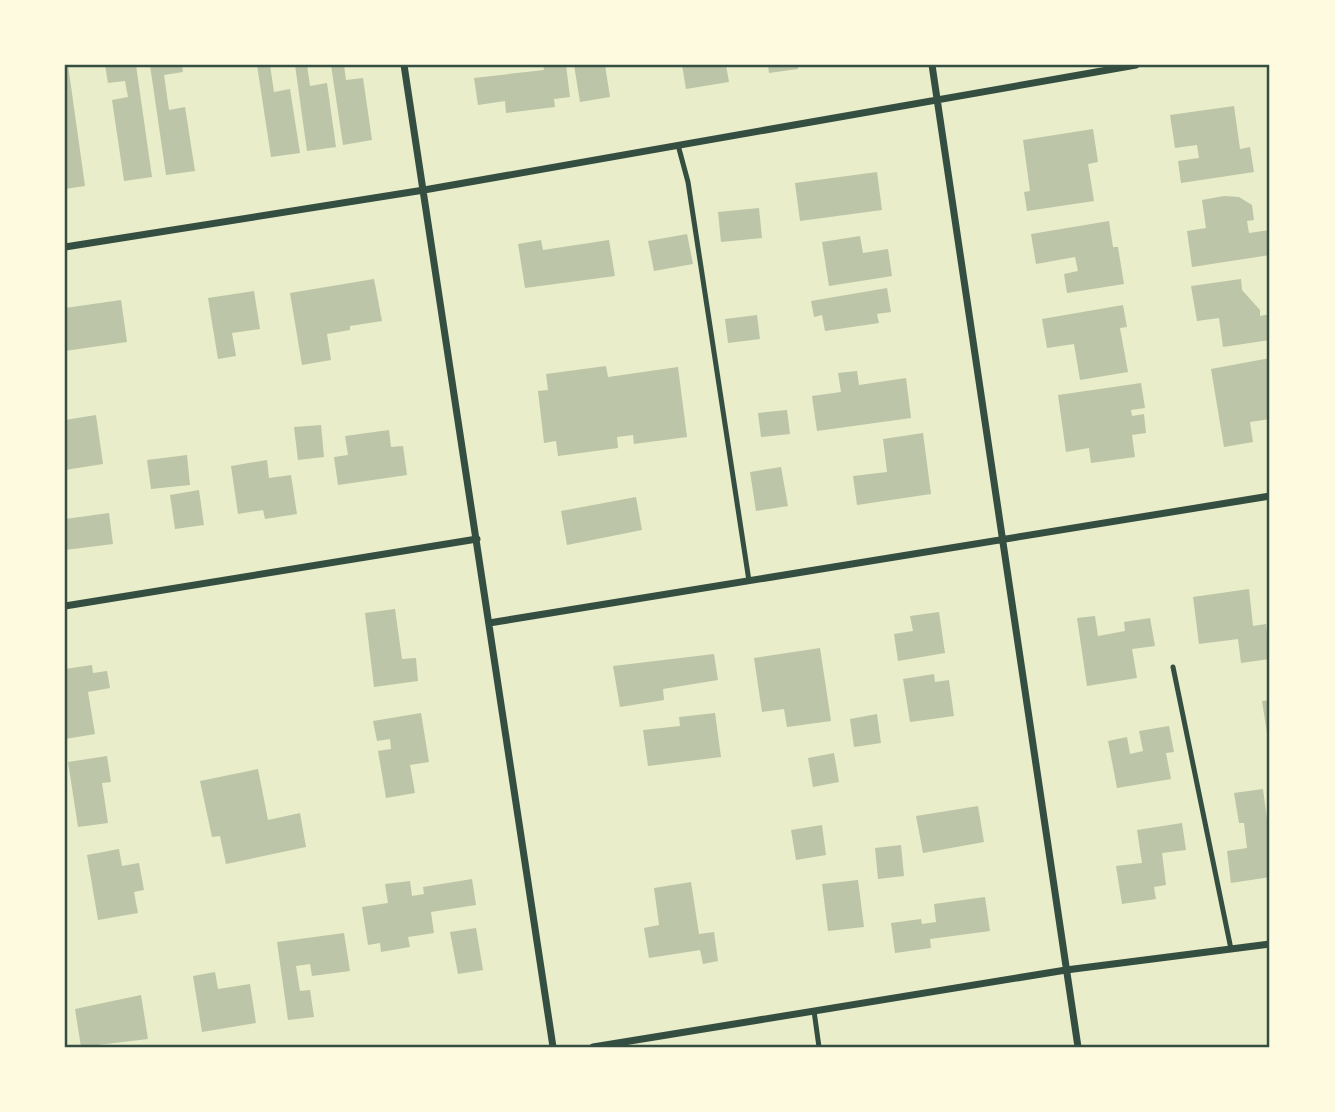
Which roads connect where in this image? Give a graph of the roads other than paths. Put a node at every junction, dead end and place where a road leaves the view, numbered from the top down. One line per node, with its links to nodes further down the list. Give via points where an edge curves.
1 (404, 65): 6 (street)
2 (932, 65): 4 (street)
3 (1136, 65): 4 (street)
4 (937, 99): 5 (street); 10 (street)
5 (678, 145): 6 (street); 11 (lane, via 688,182)
6 (424, 190): 7 (street); 9 (street)
7 (65, 247)
8 (1270, 496): 10 (street)
9 (477, 539): 12 (street); 13 (street)
10 (1003, 540): 11 (street); 17 (street)
11 (748, 581): 13 (street)
12 (65, 606)
13 (489, 623): 19 (street)
14 (1173, 667): 16 (lane)
15 (1270, 944): 16 (street)
16 (1231, 949): 17 (street)
17 (1066, 970): 18 (street); 22 (street)
18 (814, 1011): 20 (street); 21 (lane)
19 (553, 1047)
20 (593, 1047)
21 (819, 1047)
22 (1078, 1047)

